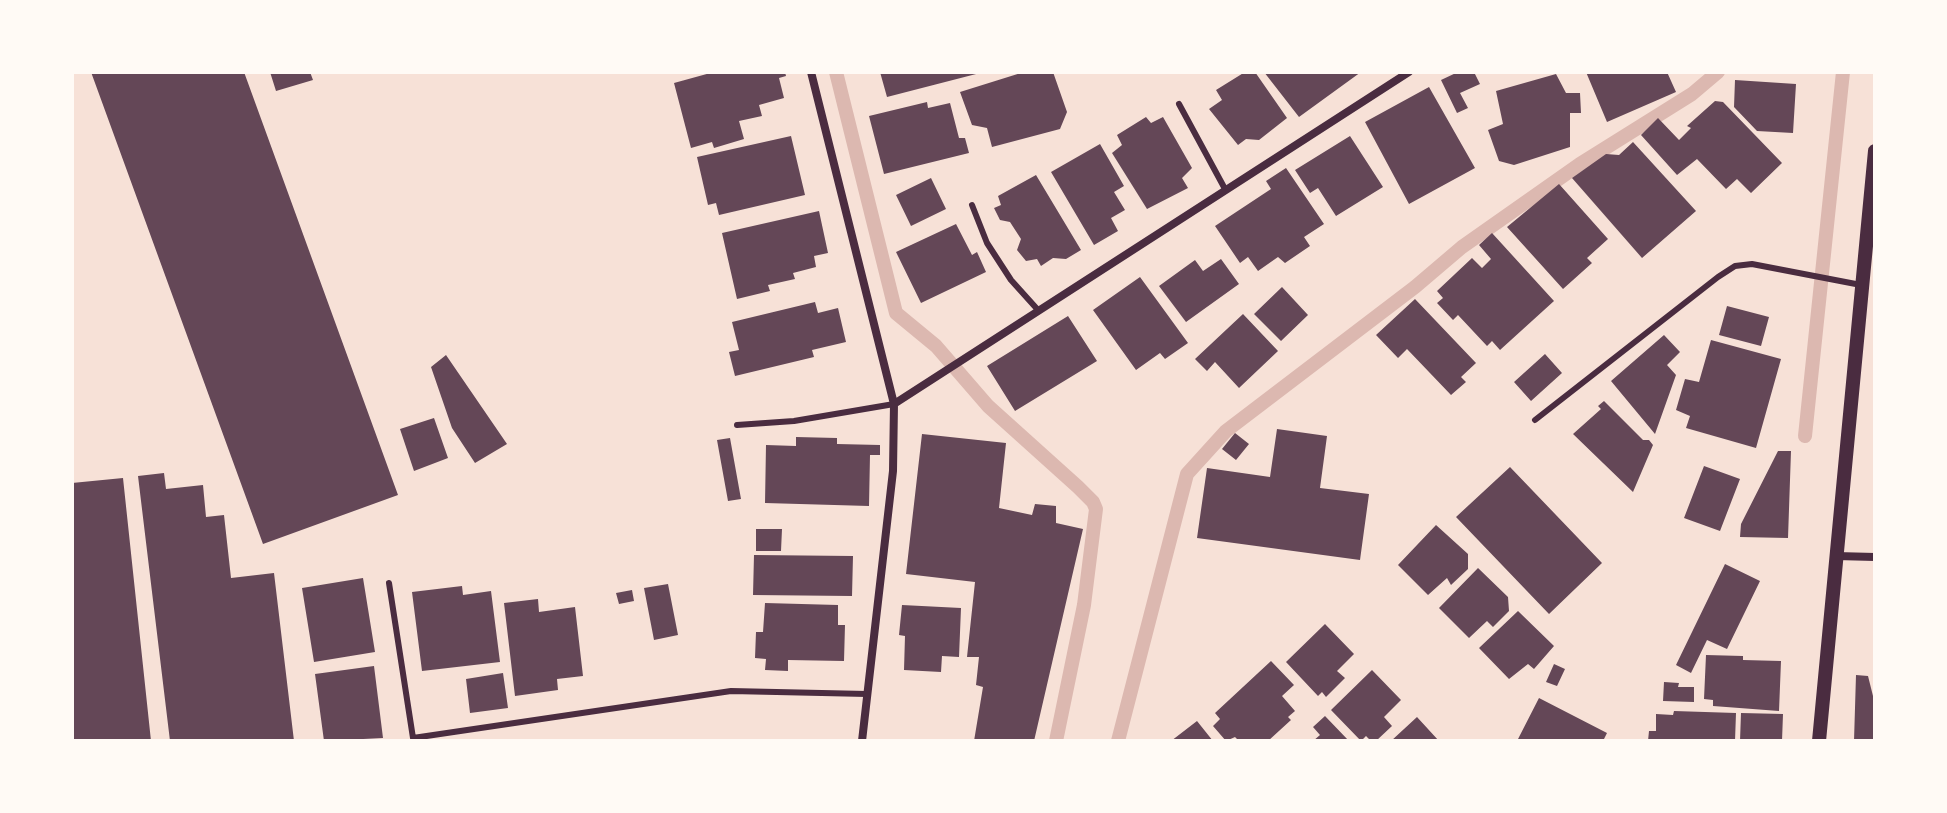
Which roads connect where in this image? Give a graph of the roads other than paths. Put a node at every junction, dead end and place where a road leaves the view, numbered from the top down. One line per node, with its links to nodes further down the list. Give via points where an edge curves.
1 (811, 72): 9 (street)
2 (1409, 72): 5 (street)
3 (1179, 104): 5 (lane)
4 (1875, 151): 7 (street)
5 (1225, 189): 8 (street)
6 (972, 205): 8 (lane, via 987,243)
7 (1861, 285): 10 (lane, via 1752,264 1735,266); 12 (street)
8 (1038, 310): 9 (street)
9 (894, 404): 11 (lane); 15 (street, via 893,471)
10 (1535, 420)
11 (737, 425)
12 (1836, 556): 13 (street); 17 (street)
13 (1875, 557)
14 (389, 583): 15 (lane, via 413,738 731,691)
15 (867, 694): 16 (street)
16 (862, 741)
17 (1819, 741)

